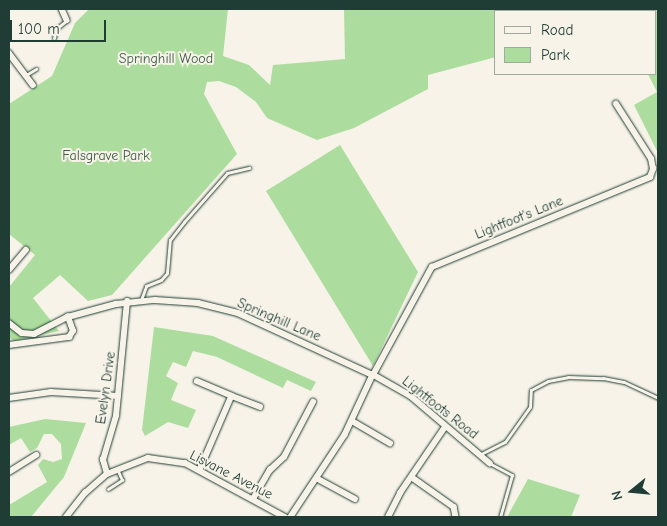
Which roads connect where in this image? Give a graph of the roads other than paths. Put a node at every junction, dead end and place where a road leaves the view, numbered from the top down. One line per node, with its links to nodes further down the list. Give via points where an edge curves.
1 (62, 9): 2 (street)
2 (67, 20): 3 (lane, via 56,30)
3 (54, 38)
4 (9, 53): 6 (street)
5 (36, 69): 6 (lane)
6 (25, 76): 7 (street)
7 (33, 85)
8 (616, 104): 17 (street, Lightfoot's Lane, via 651,159 650,177 432,267)
9 (248, 168): 12 (lane, via 227,173 184,222 170,240 167,273 161,280 146,286)
10 (26, 250): 11 (street)
11 (9, 270)
12 (141, 300): 13 (street, Springhill Lane); 17 (street, Springhill Lane, via 198,303 238,313)
13 (128, 302): 14 (street, Springhill Lane); 19 (street, Evelyn Drive)
14 (68, 317): 15 (street, Springhill Lane, via 43,331 28,334); 16 (street, via 72,331 69,337)
15 (9, 324)
16 (9, 345)
17 (373, 375): 25 (street); 26 (street, Lightfoots Road, via 410,396)
18 (197, 381): 20 (street)
19 (118, 396): 21 (street, via 51,392); 34 (street, Evelyn Drive, via 113,431 103,460)
20 (232, 396): 24 (street); 32 (street)
21 (9, 398)
22 (658, 398): 29 (lane, via 624,382 602,378 568,377 548,381 531,390 530,407 505,442)
23 (313, 402): 38 (street, via 298,424 284,457 270,470)
24 (260, 407)
25 (352, 421): 27 (street); 36 (street)
26 (445, 427): 29 (street, Lightfoots Road); 35 (street)
27 (390, 443)
28 (36, 455): 33 (street)
29 (479, 455): 30 (street, Lightfoots Road)
30 (490, 464): 45 (lane, via 512,475)
31 (117, 470): 32 (street, Lisvane Avenue, via 148,458 184,463); 34 (street, Lisvane Avenue); 37 (lane, via 122,480)
32 (200, 470): 38 (street, Lisvane Avenue)
33 (9, 472)
34 (108, 474): 40 (street, via 85,493)
35 (413, 478): 43 (street, via 400,493); 44 (street, via 454,508)
36 (318, 479): 39 (street); 42 (street)
37 (108, 489)
38 (253, 499): 41 (street, Lisvane Avenue)
39 (355, 499)
40 (66, 517)
41 (285, 517)
42 (291, 517)
43 (388, 517)
44 (456, 517)
45 (500, 517)

